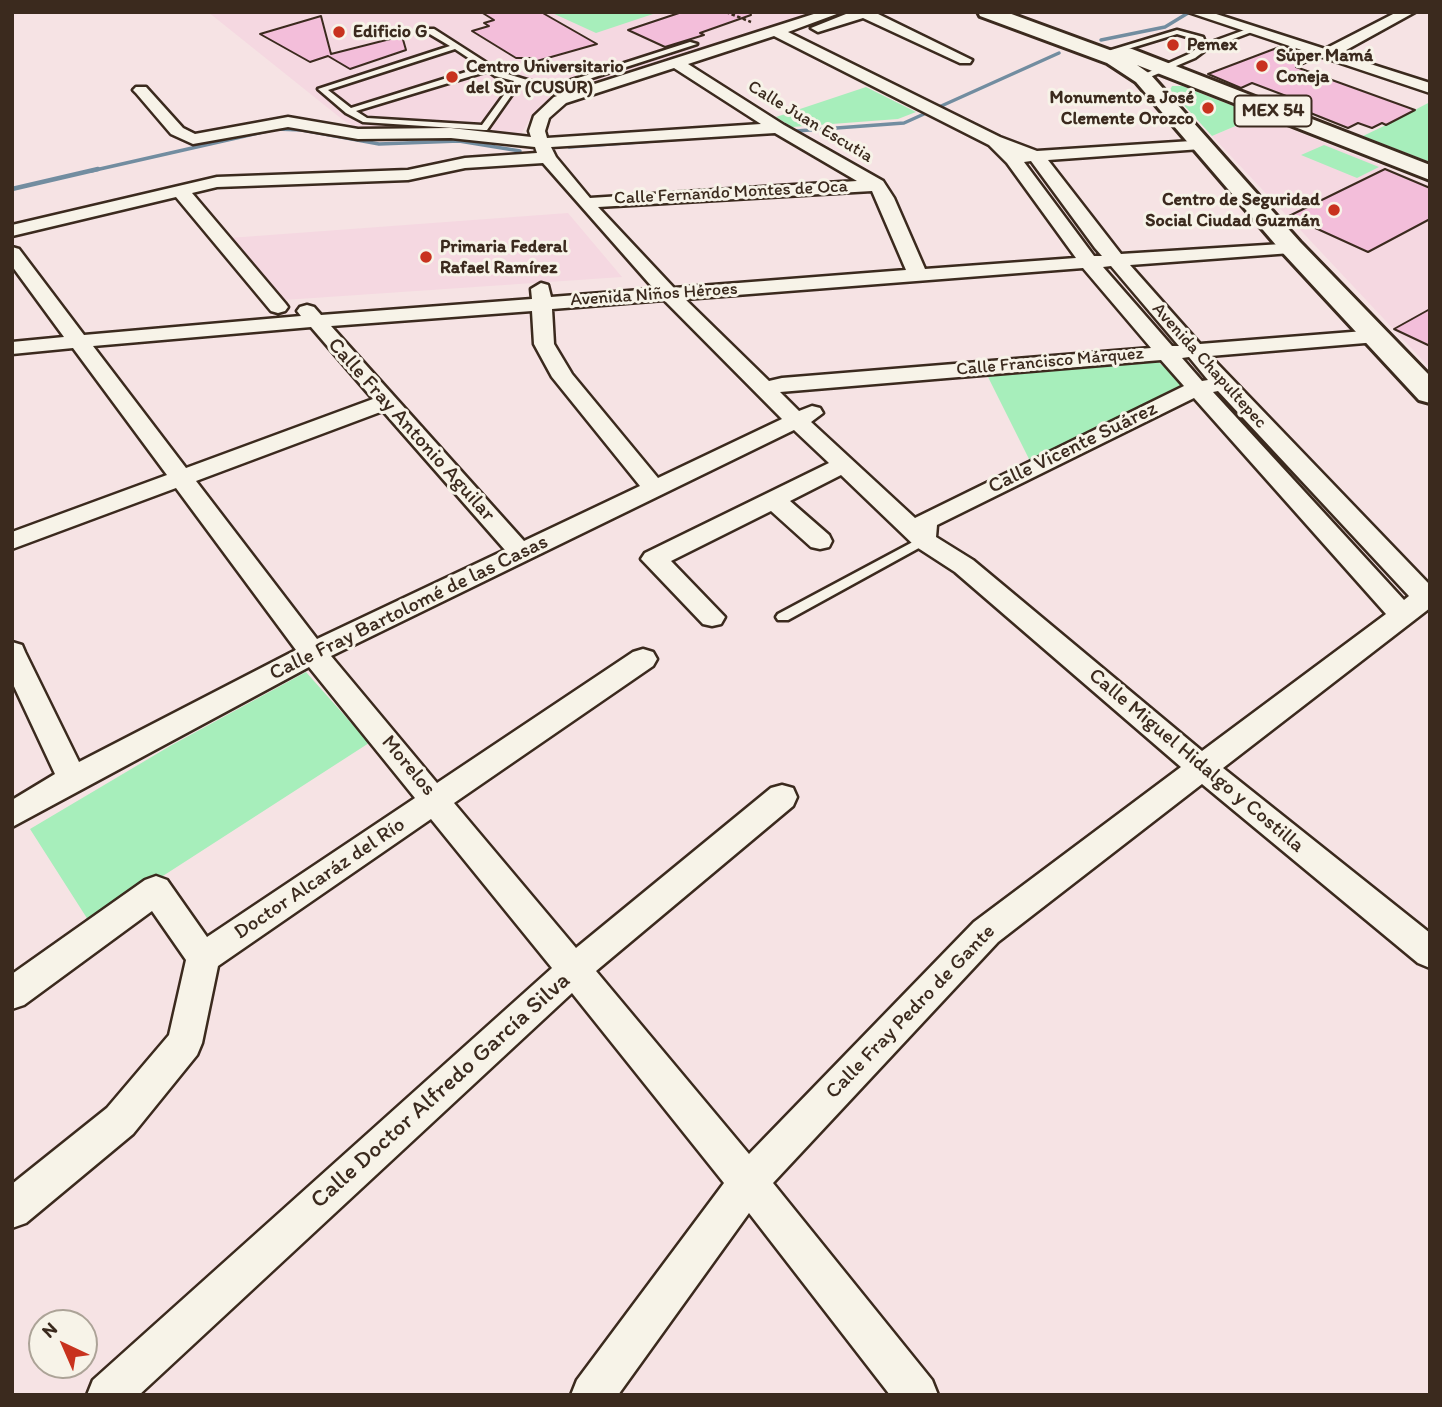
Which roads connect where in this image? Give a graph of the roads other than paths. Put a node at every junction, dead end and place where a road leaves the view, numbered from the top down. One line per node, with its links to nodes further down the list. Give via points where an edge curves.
1 (835, 12): 11 (street)
2 (989, 12): 15 (main road, MEX 54)
3 (1014, 12): 15 (main road, MEX 54)
4 (1195, 12): 8 (street)
5 (1240, 12): 8 (street)
6 (1408, 12): 16 (street)
7 (865, 13): 11 (street); 17 (street)
8 (1219, 20): 9 (street)
9 (1253, 30): 14 (lane); 16 (street)
10 (431, 31): 13 (lane)
11 (782, 34): 19 (street); 30 (street, Avenida Chapultepec)
12 (693, 44): 18 (lane)
13 (455, 47): 20 (lane); 27 (lane, via 322,89)
14 (1204, 47): 15 (lane, via 1200,39 1177,32); 22 (lane)
15 (1109, 52): 22 (main road, MEX 54)
16 (1326, 54): 24 (street)
17 (965, 60)
18 (631, 63): 21 (lane); 26 (lane)
19 (682, 66): 21 (street); 28 (street, Calle Juan Escutia); 29 (street, via 571,110)
20 (488, 68): 23 (lane); 27 (lane)
21 (646, 71): 26 (street)
22 (1154, 79): 31 (main road, MEX 54); 34 (main road, MEX 54, via 1207,85)
23 (515, 85): 26 (lane); 26 (lane); 27 (lane, via 484,128 366,120)
24 (1430, 88)
25 (141, 90): 29 (street, via 177,131 192,139 288,122 358,134)
26 (560, 94): 29 (street, via 542,116 537,131)
27 (349, 111)
28 (778, 128): 29 (street); 35 (street, Calle Juan Escutia)
29 (554, 139): 36 (street, via 408,175 229,181); 37 (street, Calle Miguel Hidalgo y Costilla)
30 (994, 141): 32 (street, Avenida Chapultepec); 33 (street, Avenida Chapultepec)
31 (1201, 144): 32 (street); 39 (main road, MEX 54)
32 (1036, 156): 33 (street); 41 (street, Avenida Chapultepec)
33 (1013, 159): 42 (street, Avenida Chapultepec)
34 (1430, 173)
35 (877, 185): 37 (street, Calle Fernando Montes de Oca); 43 (street, Calle Juan Escutia)
36 (181, 192): 38 (street); 46 (street)
37 (593, 202): 44 (street, Calle Miguel Hidalgo y Costilla)
38 (12, 231)
39 (1285, 239): 41 (street, Avenida Niños Héroes); 51 (main road, MEX 54)
40 (12, 253): 50 (street, Morelos)
41 (1109, 253): 42 (street, Avenida Niños Héroes); 53 (street, Avenida Chapultepec)
42 (1082, 255): 43 (street, Avenida Niños Héroes); 54 (street, Avenida Chapultepec)
43 (916, 268): 44 (street, Avenida Niños Héroes)
44 (674, 285): 45 (street, Avenida Niños Héroes); 56 (street, Calle Miguel Hidalgo y Costilla)
45 (541, 296): 48 (street, Avenida Niños Héroes); 63 (street, via 544,344 563,377)
46 (278, 307): 47 (street, Avenida Niños Héroes); 48 (street, Avenida Niños Héroes)
47 (240, 310): 49 (street); 50 (street, Avenida Niños Héroes, via 146,317)
48 (309, 313): 49 (street, Avenida Niños Héroes); 59 (street, Calle Fray Antonio Aguilar)
49 (197, 330): 50 (street, Avenida Niños Héroes)
50 (74, 335): 52 (street, Avenida Niños Héroes); 62 (street, Morelos)
51 (1377, 336): 53 (street, Calle Francisco Márquez); 58 (main road, MEX 54)
52 (15, 347)
53 (1193, 350): 54 (street, Calle Francisco Márquez); 55 (street, Avenida Chapultepec)
54 (1167, 352): 56 (street, Calle Francisco Márquez); 57 (street, Avenida Chapultepec)
55 (1223, 384): 57 (street, Calle Vicente Suárez); 69 (street, Avenida Chapultepec)
56 (774, 386): 60 (street, Calle Miguel Hidalgo y Costilla)
57 (1197, 388): 65 (street, Calle Vicente Suárez); 69 (street, Avenida Chapultepec)
58 (1430, 394)
59 (386, 402): 62 (street); 68 (street, Calle Fray Antonio Aguilar)
60 (805, 417): 61 (street, Calle Miguel Hidalgo y Costilla); 63 (street, Calle Fray Bartolomé de las Casas); 65 (street, Calle Miguel Hidalgo y Costilla)
61 (845, 465): 64 (street); 65 (street, Calle Miguel Hidalgo y Costilla)
62 (182, 478): 66 (street); 73 (street, Morelos)
63 (655, 489): 68 (street, Calle Fray Bartolomé de las Casas)
64 (772, 499): 67 (street); 70 (street, via 653,559)
65 (924, 530): 71 (lane); 75 (street, Calle Miguel Hidalgo y Costilla)
66 (12, 541)
67 (820, 541)
68 (521, 553): 73 (street, Calle Fray Bartolomé de las Casas)
69 (1419, 602): 75 (street, Calle Fray Pedro de Gante)
70 (712, 617)
71 (783, 617)
72 (12, 652): 76 (street)
73 (313, 653): 76 (street, Calle Fray Bartolomé de las Casas); 78 (street, Morelos)
74 (643, 659): 78 (street, Doctor Alcaráz del Río)
75 (1201, 767): 80 (street, Calle Miguel Hidalgo y Costilla); 84 (street, Calle Fray Pedro de Gante, via 986,932)
76 (72, 779): 79 (street, Calle Fray Bartolomé de las Casas)
77 (782, 797): 82 (street, Calle Doctor Alfredo García Silva)
78 (437, 800): 81 (street, Doctor Alcaráz del Río); 82 (street, Morelos)
79 (12, 816)
80 (1430, 953)
81 (203, 958): 83 (street, via 156,890); 85 (street, via 185,1043 120,1121)
82 (573, 970): 84 (street, Morelos); 86 (street, Calle Doctor Alfredo García Silva)
83 (12, 994)
84 (748, 1182): 87 (street, Calle Fray Pedro de Gante); 88 (street, Morelos)
85 (12, 1209)
86 (108, 1395)
87 (592, 1395)
88 (917, 1395)

